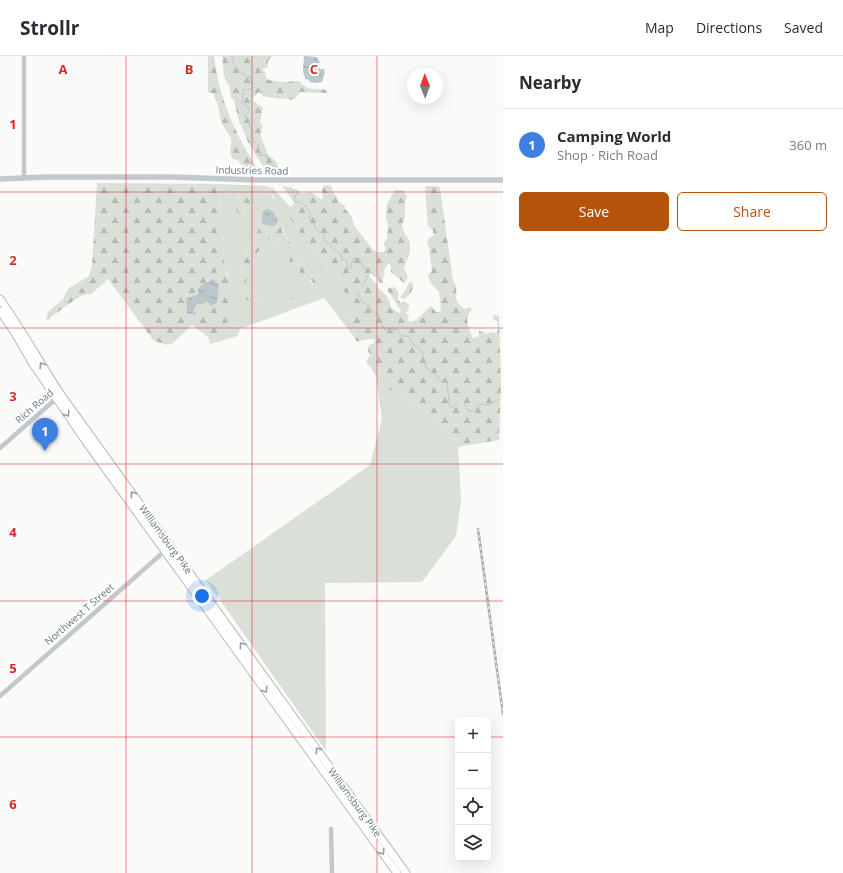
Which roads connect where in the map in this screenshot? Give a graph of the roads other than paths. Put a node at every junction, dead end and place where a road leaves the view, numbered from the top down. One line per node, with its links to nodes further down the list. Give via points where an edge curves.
1 (24, 56): 2 (street)
2 (24, 178): 3 (street, Industries Road); 4 (street, Industries Road)
3 (0, 179)
4 (503, 180)
5 (0, 299): 7 (main road, Williamsburg Pike, one-way to 5, via 18,324)
6 (0, 311): 7 (main road, Williamsburg Pike)
7 (58, 396): 8 (street, Rich Road); 9 (main road, Williamsburg Pike, one-way to 7); 10 (main road, Williamsburg Pike, one-way to 10)
8 (0, 448)
9 (171, 546): 10 (street, Northwest T Street); 15 (main road, Williamsburg Pike, one-way to 9)
10 (164, 551): 11 (street, Northwest T Street); 14 (main road, Williamsburg Pike, one-way to 14)
11 (0, 696)
12 (331, 829): 13 (street)
13 (332, 873)
14 (397, 873)
15 (406, 873)

